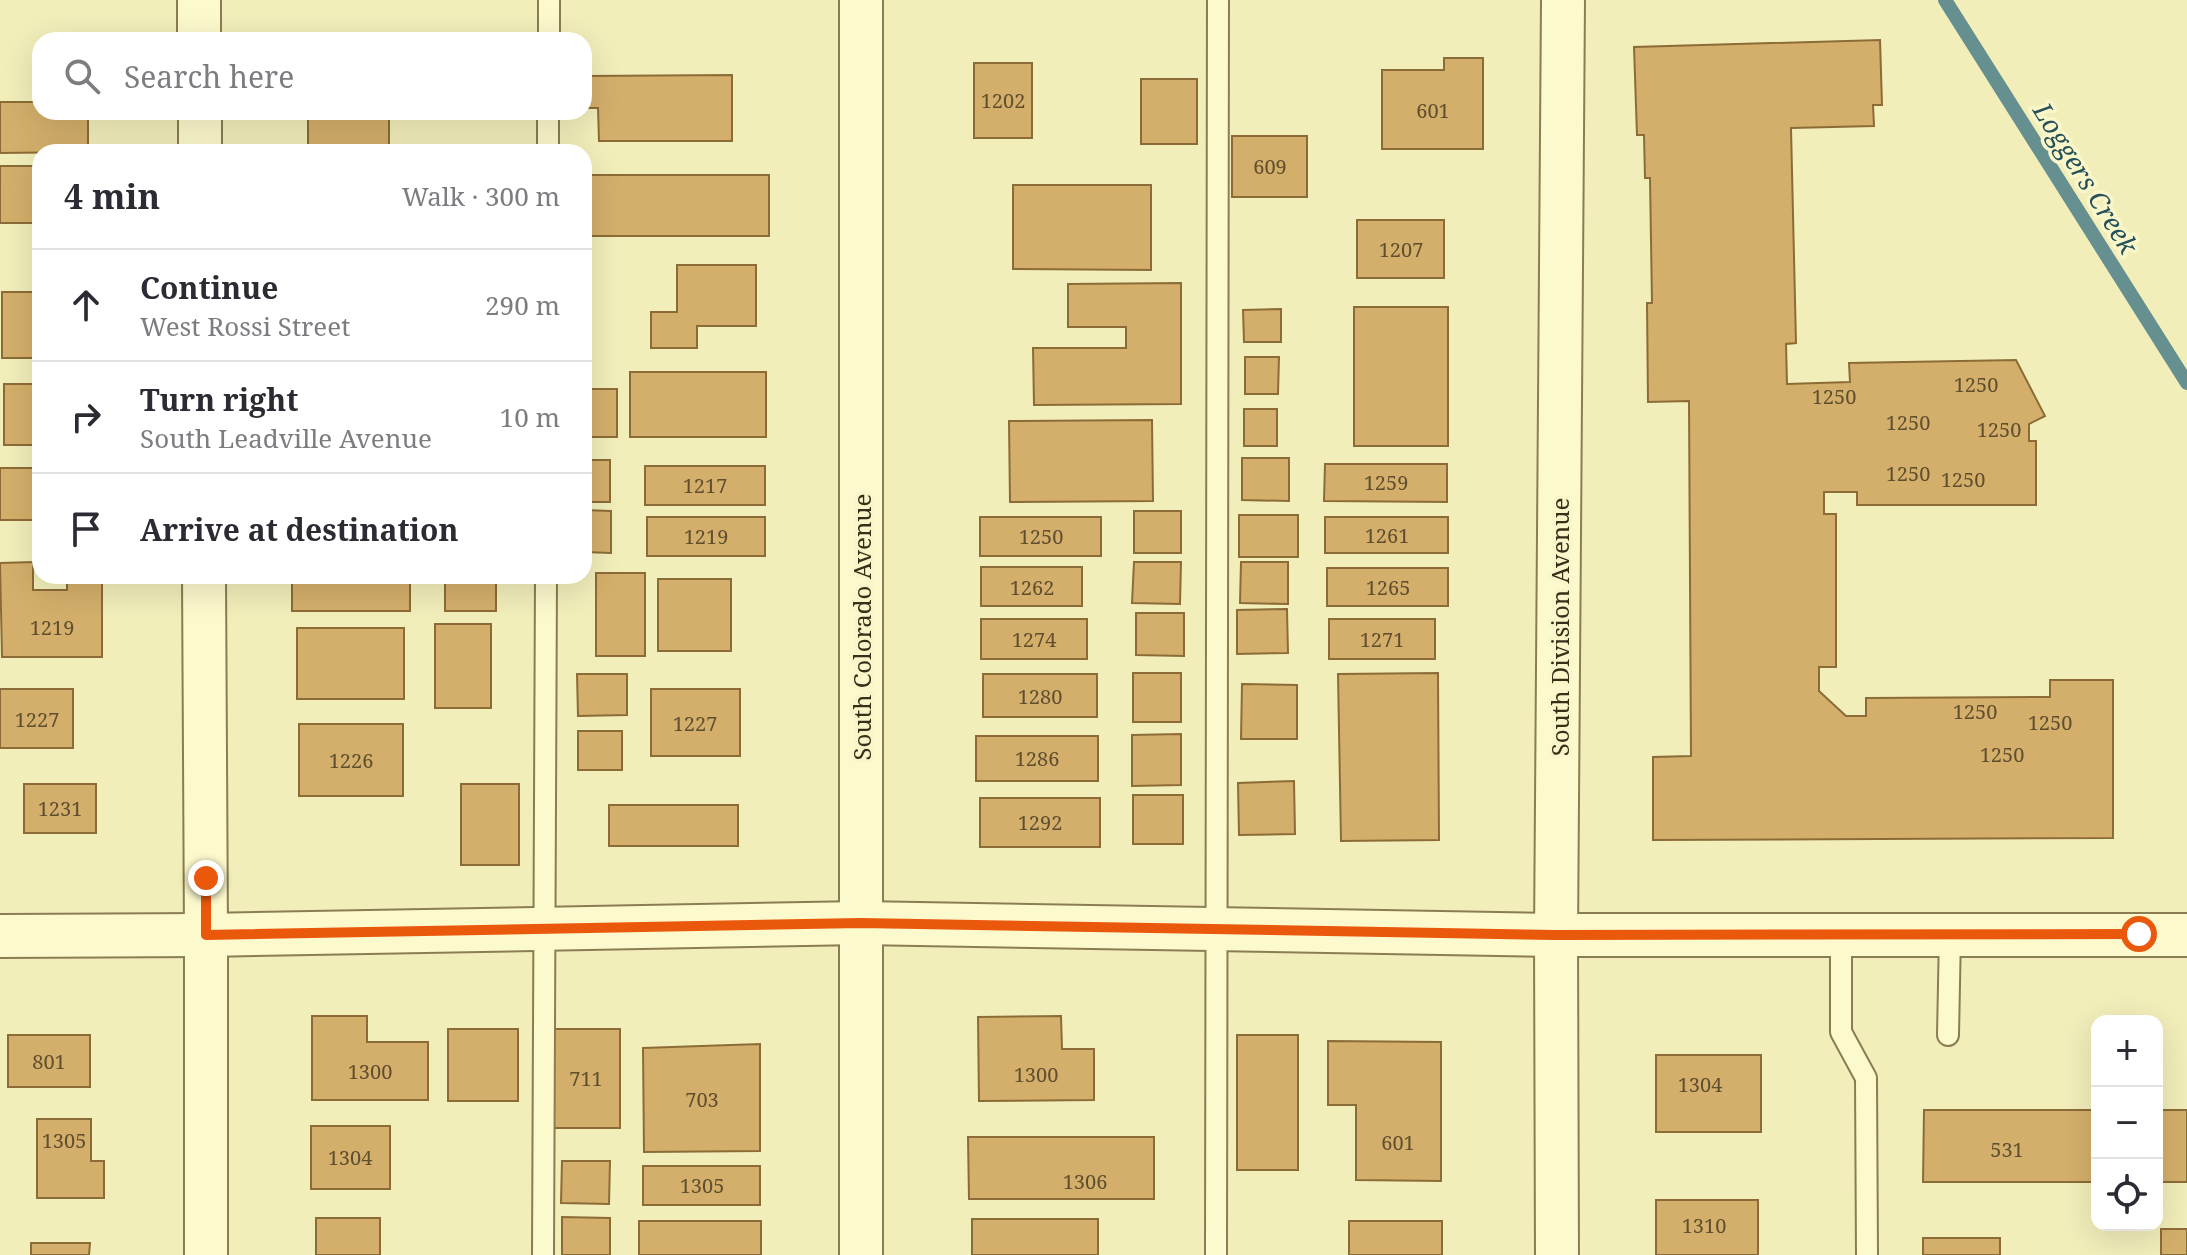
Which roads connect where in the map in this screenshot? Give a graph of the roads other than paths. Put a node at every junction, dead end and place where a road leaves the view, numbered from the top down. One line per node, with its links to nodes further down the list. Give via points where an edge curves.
1 (199, 0): 6 (street)
2 (549, 0): 7 (lane)
3 (861, 0): 14 (street, South Colorado Avenue)
4 (1218, 0): 15 (lane)
5 (1563, 0): 20 (street, South Division Avenue)
6 (199, 32)
7 (549, 32)
8 (200, 120): 10 (street)
9 (548, 120): 11 (lane)
10 (200, 144)
11 (548, 144)
12 (204, 584): 19 (street)
13 (546, 584): 16 (lane)
14 (861, 923): 15 (street); 16 (street); 26 (street, South Colorado Avenue)
15 (1217, 928): 20 (street); 27 (lane)
16 (544, 929): 19 (street); 25 (lane)
17 (1841, 934): 18 (street); 20 (street); 29 (lane, via 1841,1032 1866,1078)
18 (1950, 934): 21 (street); 23 (lane)
19 (206, 935): 22 (street); 24 (street)
20 (1556, 935): 28 (street, South Division Avenue)
21 (2187, 935)
22 (0, 936)
23 (1948, 1035)
24 (206, 1255)
25 (543, 1255)
26 (861, 1255)
27 (1216, 1255)
28 (1557, 1255)
29 (1867, 1255)

